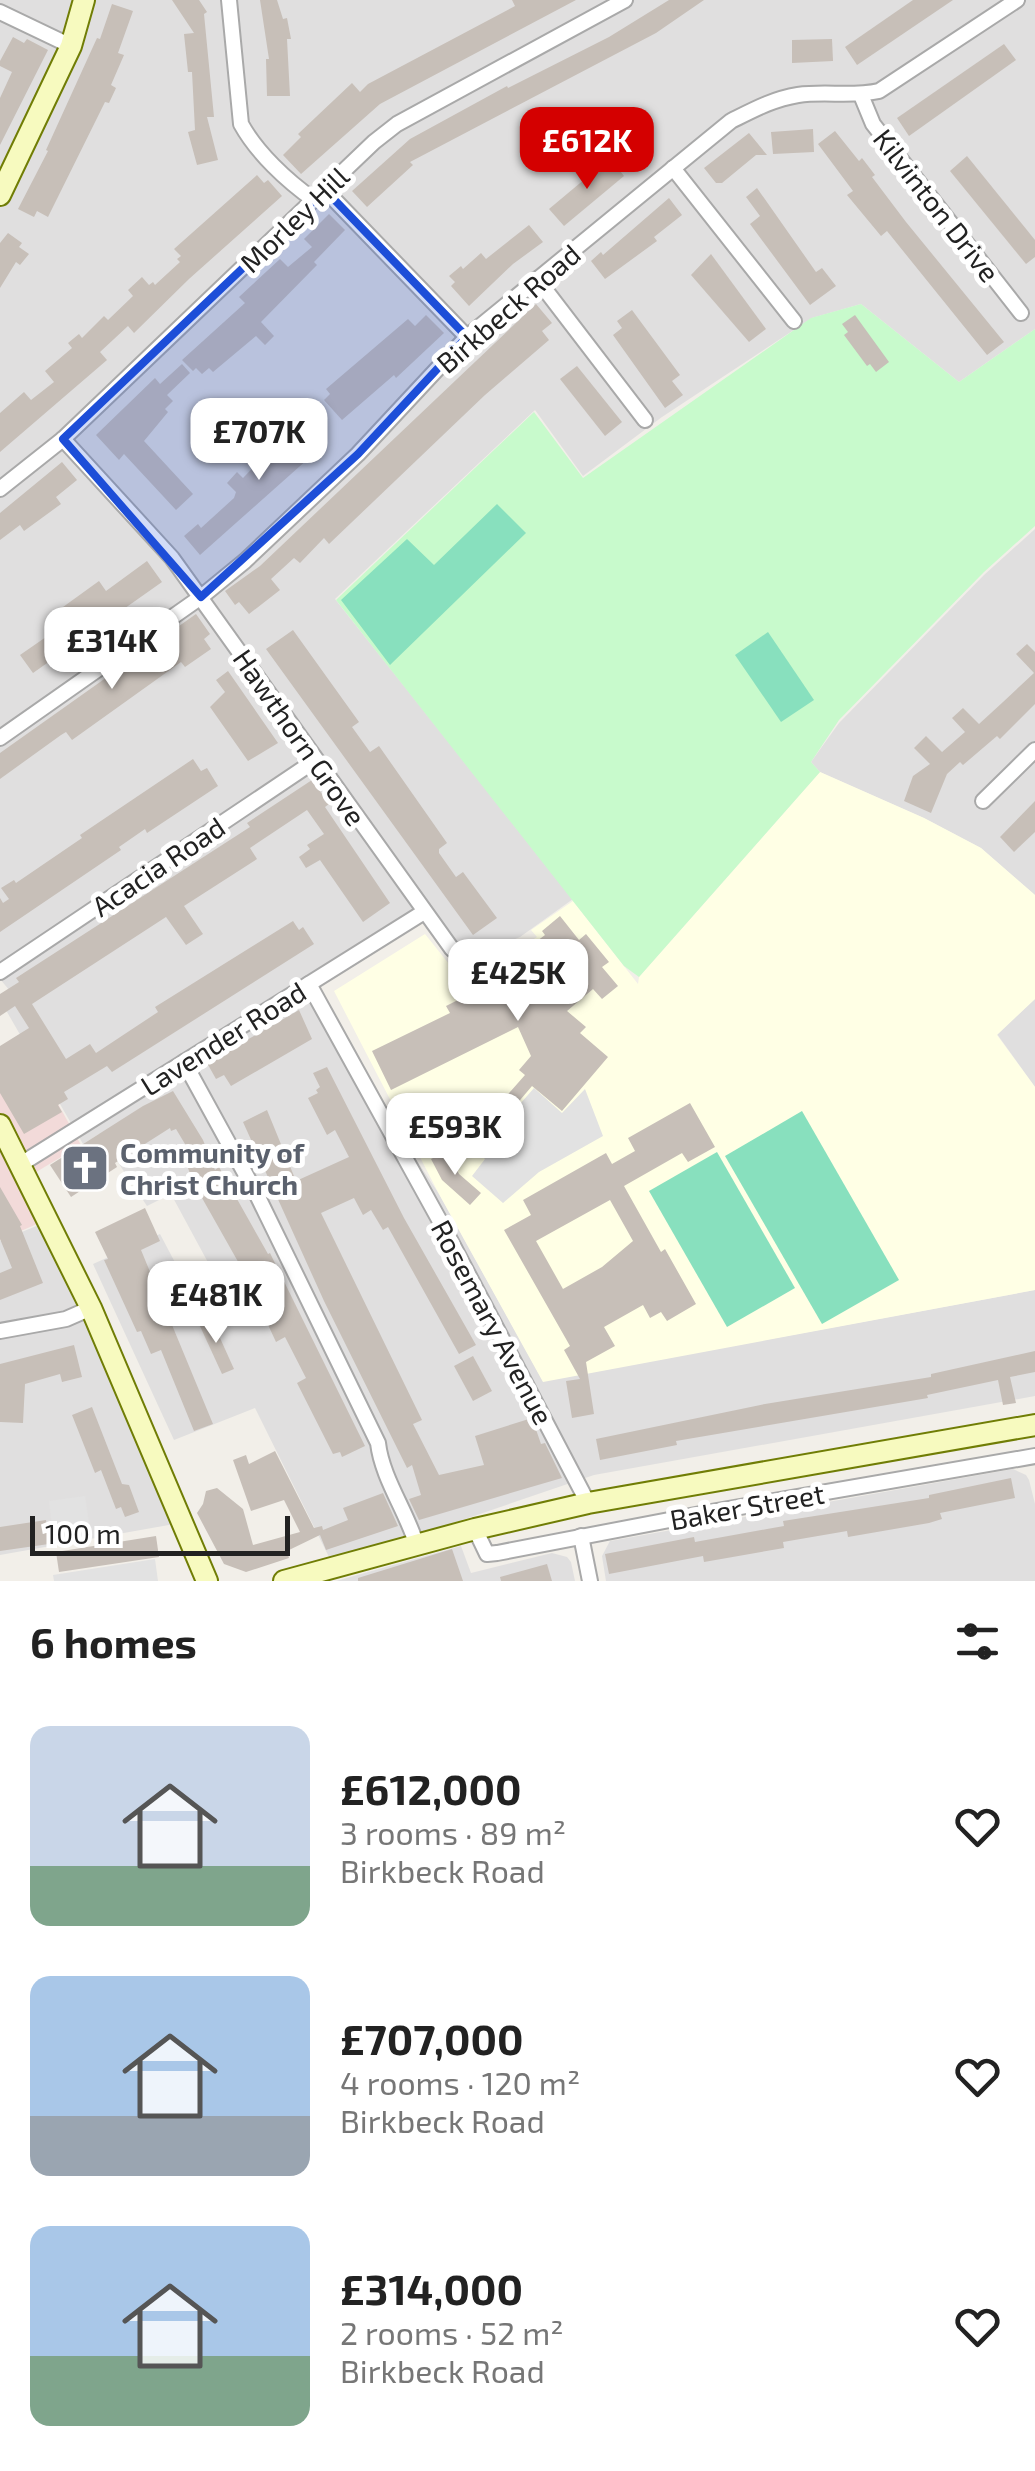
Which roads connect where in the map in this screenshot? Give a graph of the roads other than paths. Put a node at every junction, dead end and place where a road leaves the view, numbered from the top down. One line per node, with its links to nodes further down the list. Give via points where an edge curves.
1 (84, 0): 6 (street)
2 (230, 0): 10 (street, via 241,124 297,188)
3 (625, 0): 10 (street, Morley Hill, via 397,124)
4 (1016, 0): 7 (street, Kilvinton Drive, via 879,91)
5 (0, 12): 6 (street)
6 (70, 46): 9 (street)
7 (861, 95): 8 (street, Birkbeck Road, via 772,100 731,121); 12 (street, Kilvinton Drive, via 873,124)
8 (673, 168): 11 (street, Birkbeck Road); 13 (street)
9 (1, 191)
10 (319, 195): 14 (street); 16 (street, Morley Hill)
11 (537, 279): 14 (street, Birkbeck Road); 15 (street)
12 (1022, 313)
13 (794, 321)
14 (467, 337): 18 (street, Birkbeck Road, via 358,454)
15 (645, 420)
16 (63, 439): 17 (street, Morley Hill); 18 (street, Hawthorn Grove)
17 (0, 489)
18 (201, 597): 19 (street, Birkbeck Road); 21 (street, Hawthorn Grove)
19 (0, 738)
20 (1035, 750): 22 (street)
21 (316, 760): 23 (street, Hawthorn Grove); 25 (street, Acacia Road)
22 (983, 802)
23 (424, 912): 24 (street, Hawthorn Grove); 26 (street, Lavender Road)
24 (452, 949)
25 (0, 972)
26 (310, 984): 27 (street, Lavender Road); 34 (street, Rosemary Avenue)
27 (184, 1062): 29 (street, Lavender Road); 37 (street, via 354,1393)
28 (0, 1125): 29 (street)
29 (21, 1164): 30 (street)
30 (91, 1308): 31 (street); 38 (street)
31 (0, 1332)
32 (1035, 1425): 34 (street, Baker Street)
33 (1035, 1456): 36 (street, Baker Street)
34 (588, 1503): 35 (street, Baker Street)
35 (475, 1529): 36 (street, Baker Street, via 487,1554); 37 (street, Baker Street)
36 (582, 1536): 40 (street)
37 (417, 1546): 39 (street, Baker Street)
38 (207, 1581)
39 (284, 1581)
40 (590, 1581)

